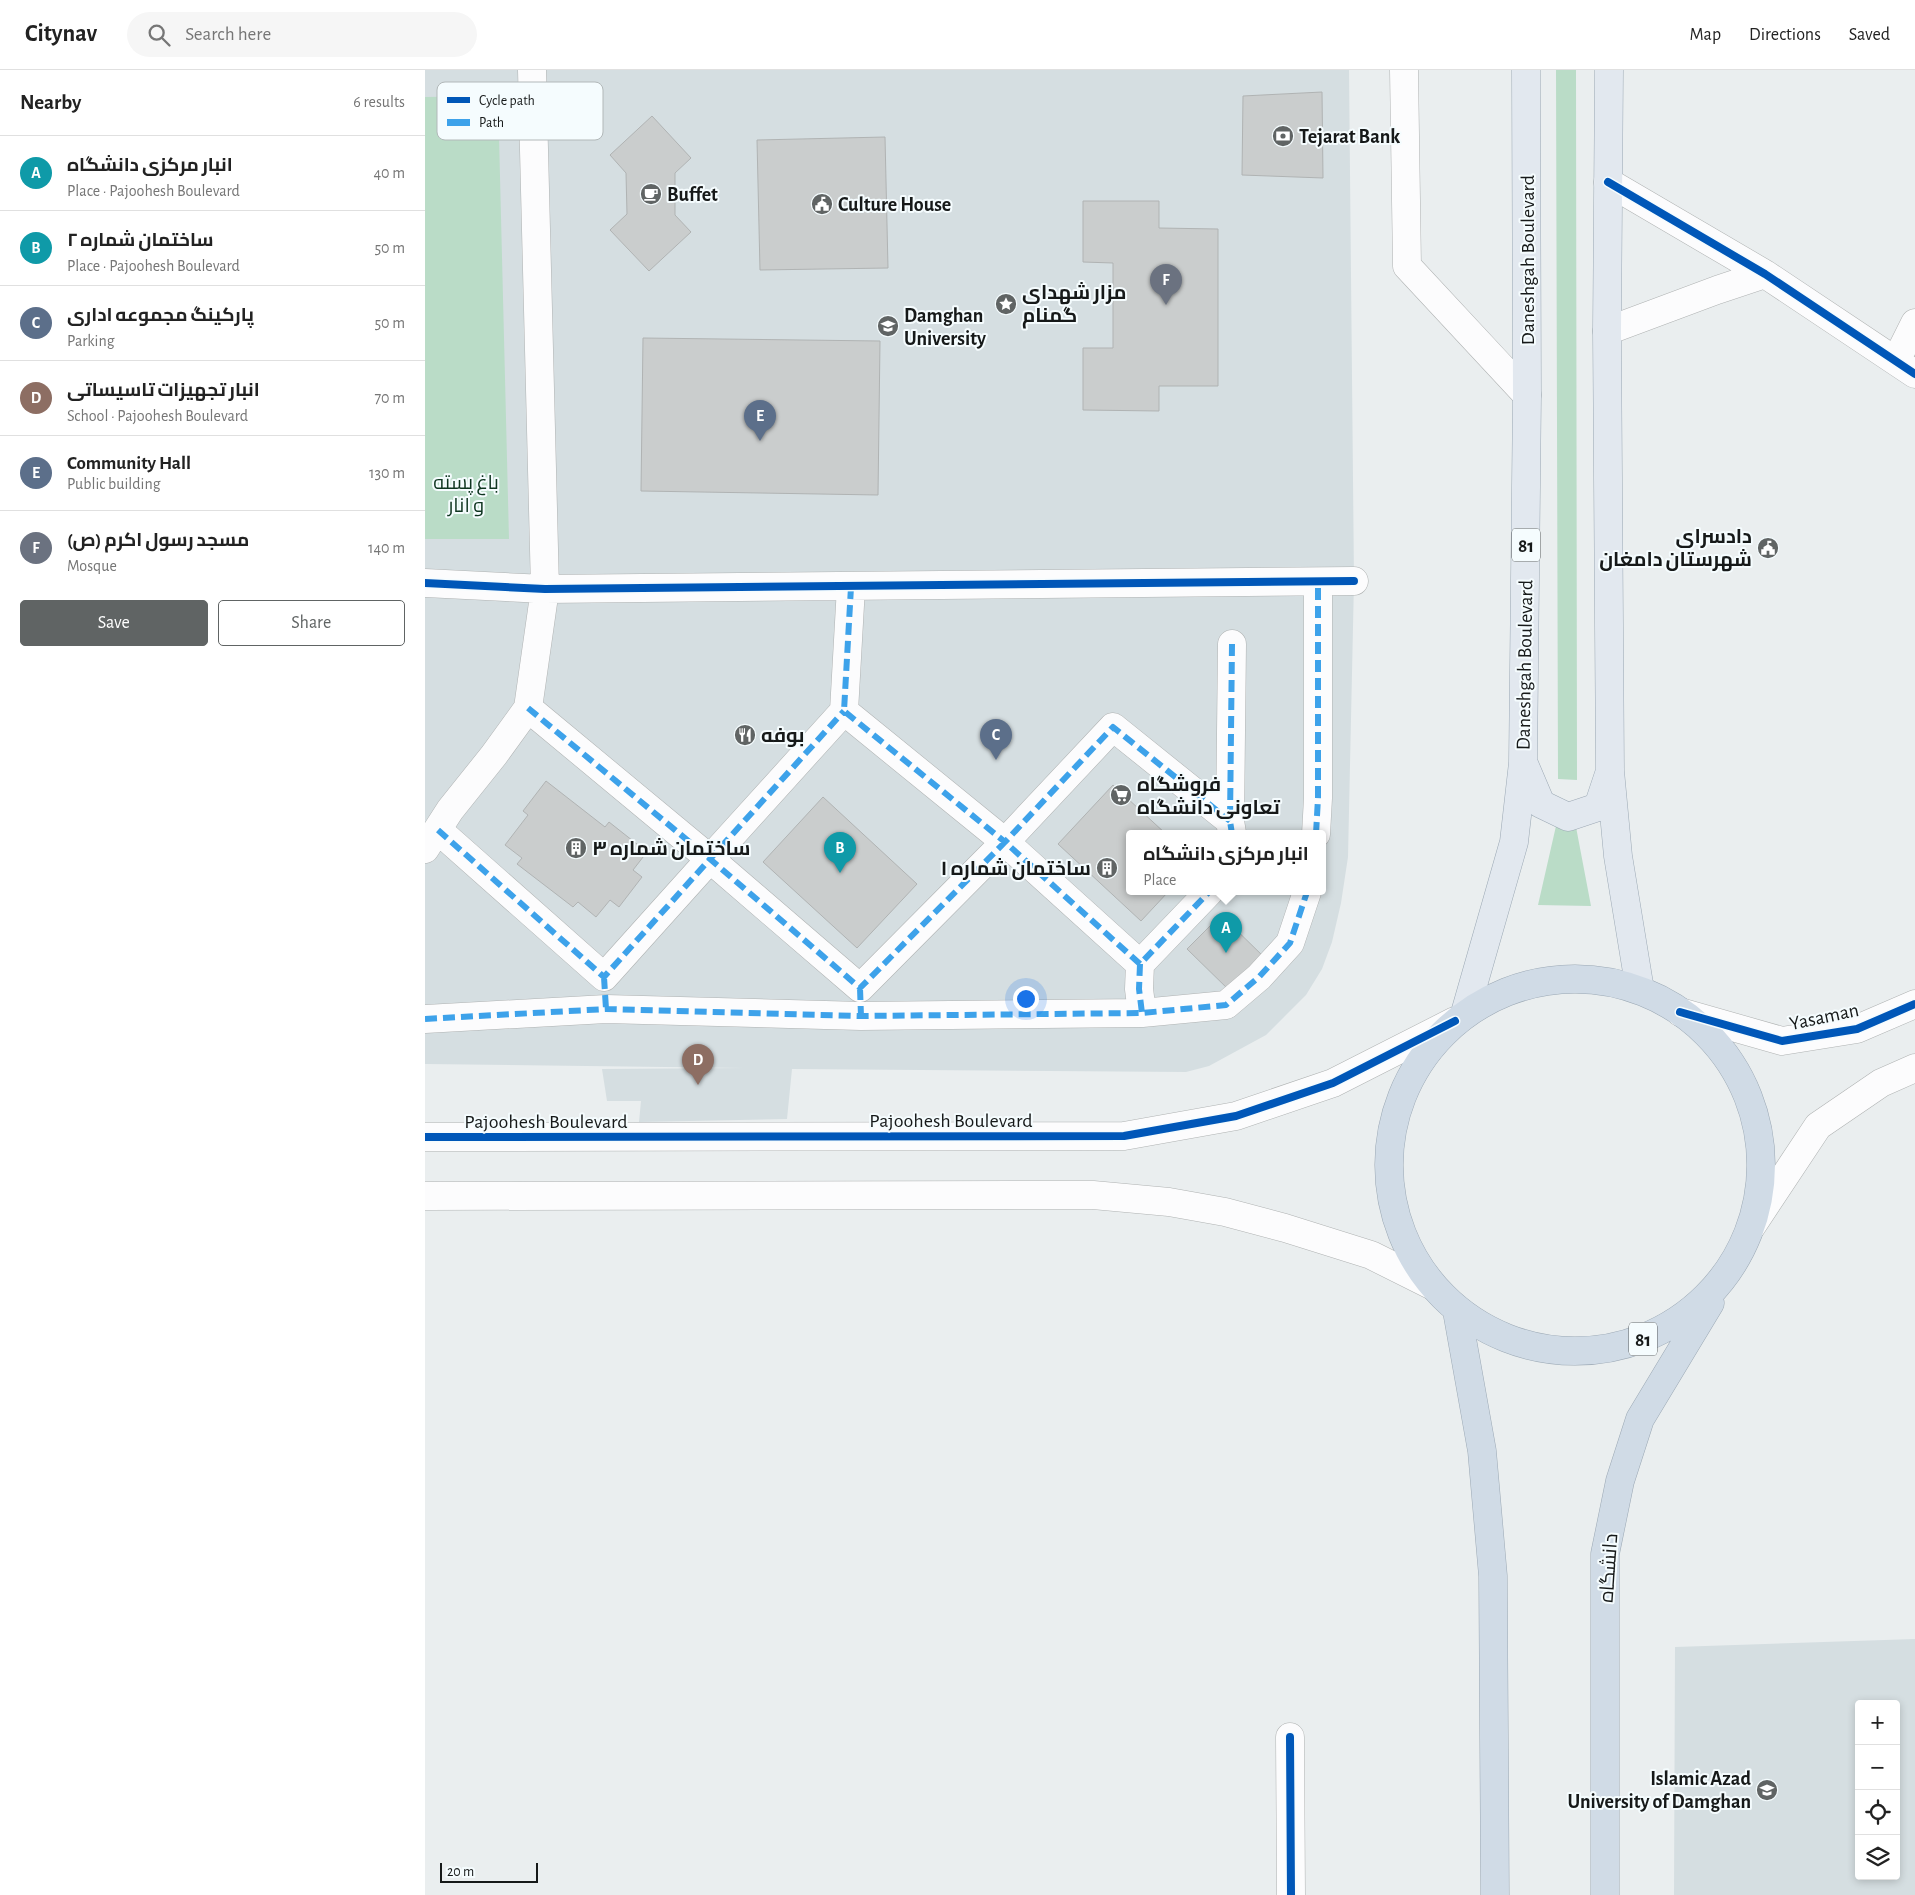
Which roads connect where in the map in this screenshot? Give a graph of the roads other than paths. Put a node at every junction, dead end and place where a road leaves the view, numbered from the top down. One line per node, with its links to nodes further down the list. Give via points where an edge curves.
1 (1404, 70): 10 (street, via 1407,266)
2 (1526, 70): 10 (main road, Daneshgah Boulevard / 81)
3 (1609, 70): 5 (main road)
4 (534, 140): 15 (street)
5 (1608, 182): 6 (street); 8 (main road)
6 (1765, 274): 8 (street); 9 (street)
7 (1915, 323): 9 (street)
8 (1607, 332): 20 (main road)
9 (1905, 368)
10 (1527, 395): 19 (main road, Daneshgah Boulevard / 81)
11 (1355, 581): 12 (street)
12 (1318, 582): 14 (street); 22 (street)
13 (425, 583): 15 (street)
14 (851, 587): 15 (street); 18 (street)
15 (545, 589): 17 (street)
16 (1232, 644): 21 (street)
17 (528, 708): 23 (street); 25 (street)
18 (845, 711): 24 (street); 25 (street)
19 (1523, 763): 20 (main road, via 1541,804 1568,817 1598,807); 37 (main road, Daneshgah Boulevard / 81, via 1513,842)
20 (1610, 771): 31 (main road, via 1618,856)
21 (1231, 827): 24 (street, via 1113,727)
22 (1316, 830)
23 (431, 840): 29 (street)
24 (1005, 842): 28 (street); 30 (street)
25 (710, 859): 29 (street); 30 (street)
26 (1206, 895): 28 (street)
27 (1306, 895): 35 (street, via 1291,943 1259,977 1226,1005)
28 (1140, 964): 35 (street)
29 (604, 976): 33 (street)
30 (860, 988): 36 (street)
31 (1640, 990): 34 (highway, 81); 37 (highway, 81, via 1596,979 1550,979 1505,991)
32 (1915, 1004): 34 (street, Yasaman, via 1857,1029 1782,1042)
33 (606, 1009): 36 (street); 38 (street)
34 (1681, 1012): 42 (highway, 81, via 1717,1044 1743,1085 1758,1131 1761,1180)
35 (1142, 1013): 36 (street)
36 (861, 1016)
37 (1460, 1017): 40 (street, Pajoohesh Boulevard, via 1333,1083 1236,1116 1124,1136); 44 (highway, 81, via 1422,1056 1399,1099 1388,1147 1393,1206 1405,1243)
38 (425, 1018)
39 (1915, 1068): 42 (street, via 1881,1083 1818,1126)
40 (425, 1138)
41 (425, 1196): 44 (street, via 1103,1196 1169,1202 1260,1221 1371,1255)
42 (1751, 1227): 43 (highway, 81)
43 (1729, 1271): 45 (highway, 81, via 1695,1309 1681,1318 1651,1336 1602,1350 1550,1351 1501,1337); 49 (highway, دانشگاه / 81, via 1640,1419 1621,1481 1605,1554)
44 (1431, 1285): 45 (highway, 81)
45 (1457, 1310): 48 (highway, via 1482,1451 1493,1576)
46 (1290, 1737): 47 (street)
47 (1291, 1895)
48 (1495, 1895)
49 (1605, 1895)

